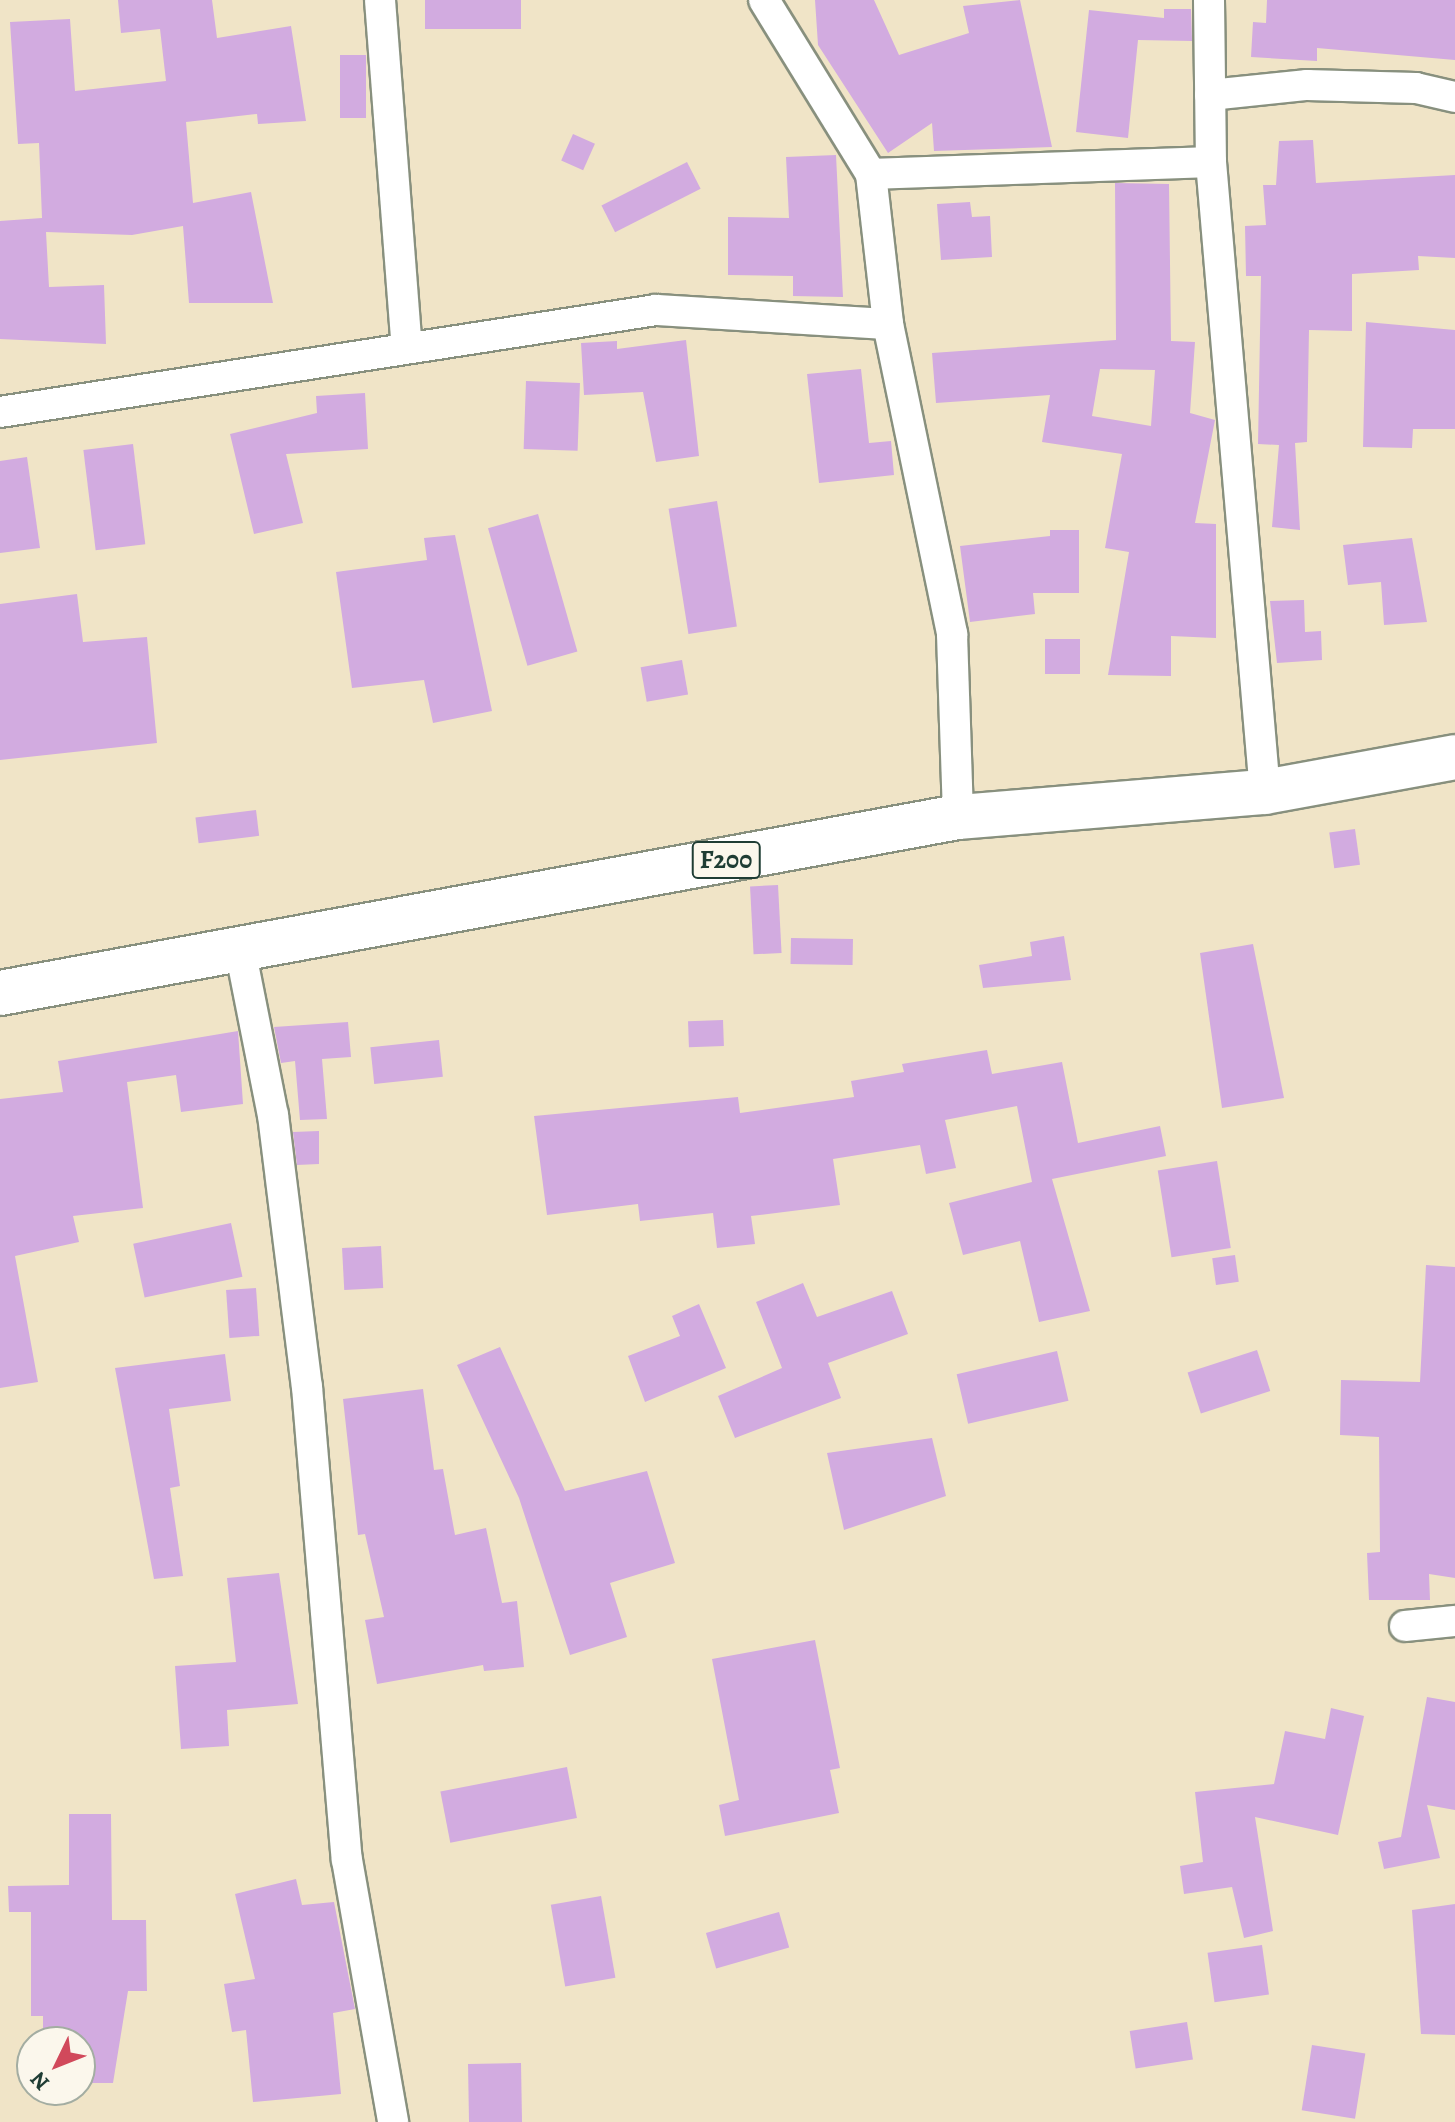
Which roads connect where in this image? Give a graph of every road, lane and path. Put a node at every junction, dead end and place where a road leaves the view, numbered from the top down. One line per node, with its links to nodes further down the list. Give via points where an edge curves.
1 (380, 0): 9 (street)
2 (764, 0): 7 (street)
3 (1209, 0): 4 (street)
4 (1210, 95): 5 (street, via 1307,85 1416,88); 6 (street)
5 (1455, 97)
6 (1211, 162): 7 (street); 12 (street)
7 (871, 174): 8 (street)
8 (888, 324): 9 (street, via 656,310); 13 (street, via 952,634)
9 (407, 347): 10 (street)
10 (0, 412)
11 (1455, 757): 12 (main road, F200)
12 (1265, 792): 13 (main road, F200)
13 (958, 817): 14 (main road, F200)
14 (240, 949): 15 (main road, F200); 18 (street, via 273,1115 307,1387 347,1860)
15 (0, 993)
16 (1455, 1621): 17 (street)
17 (1405, 1626)
18 (393, 2122)

